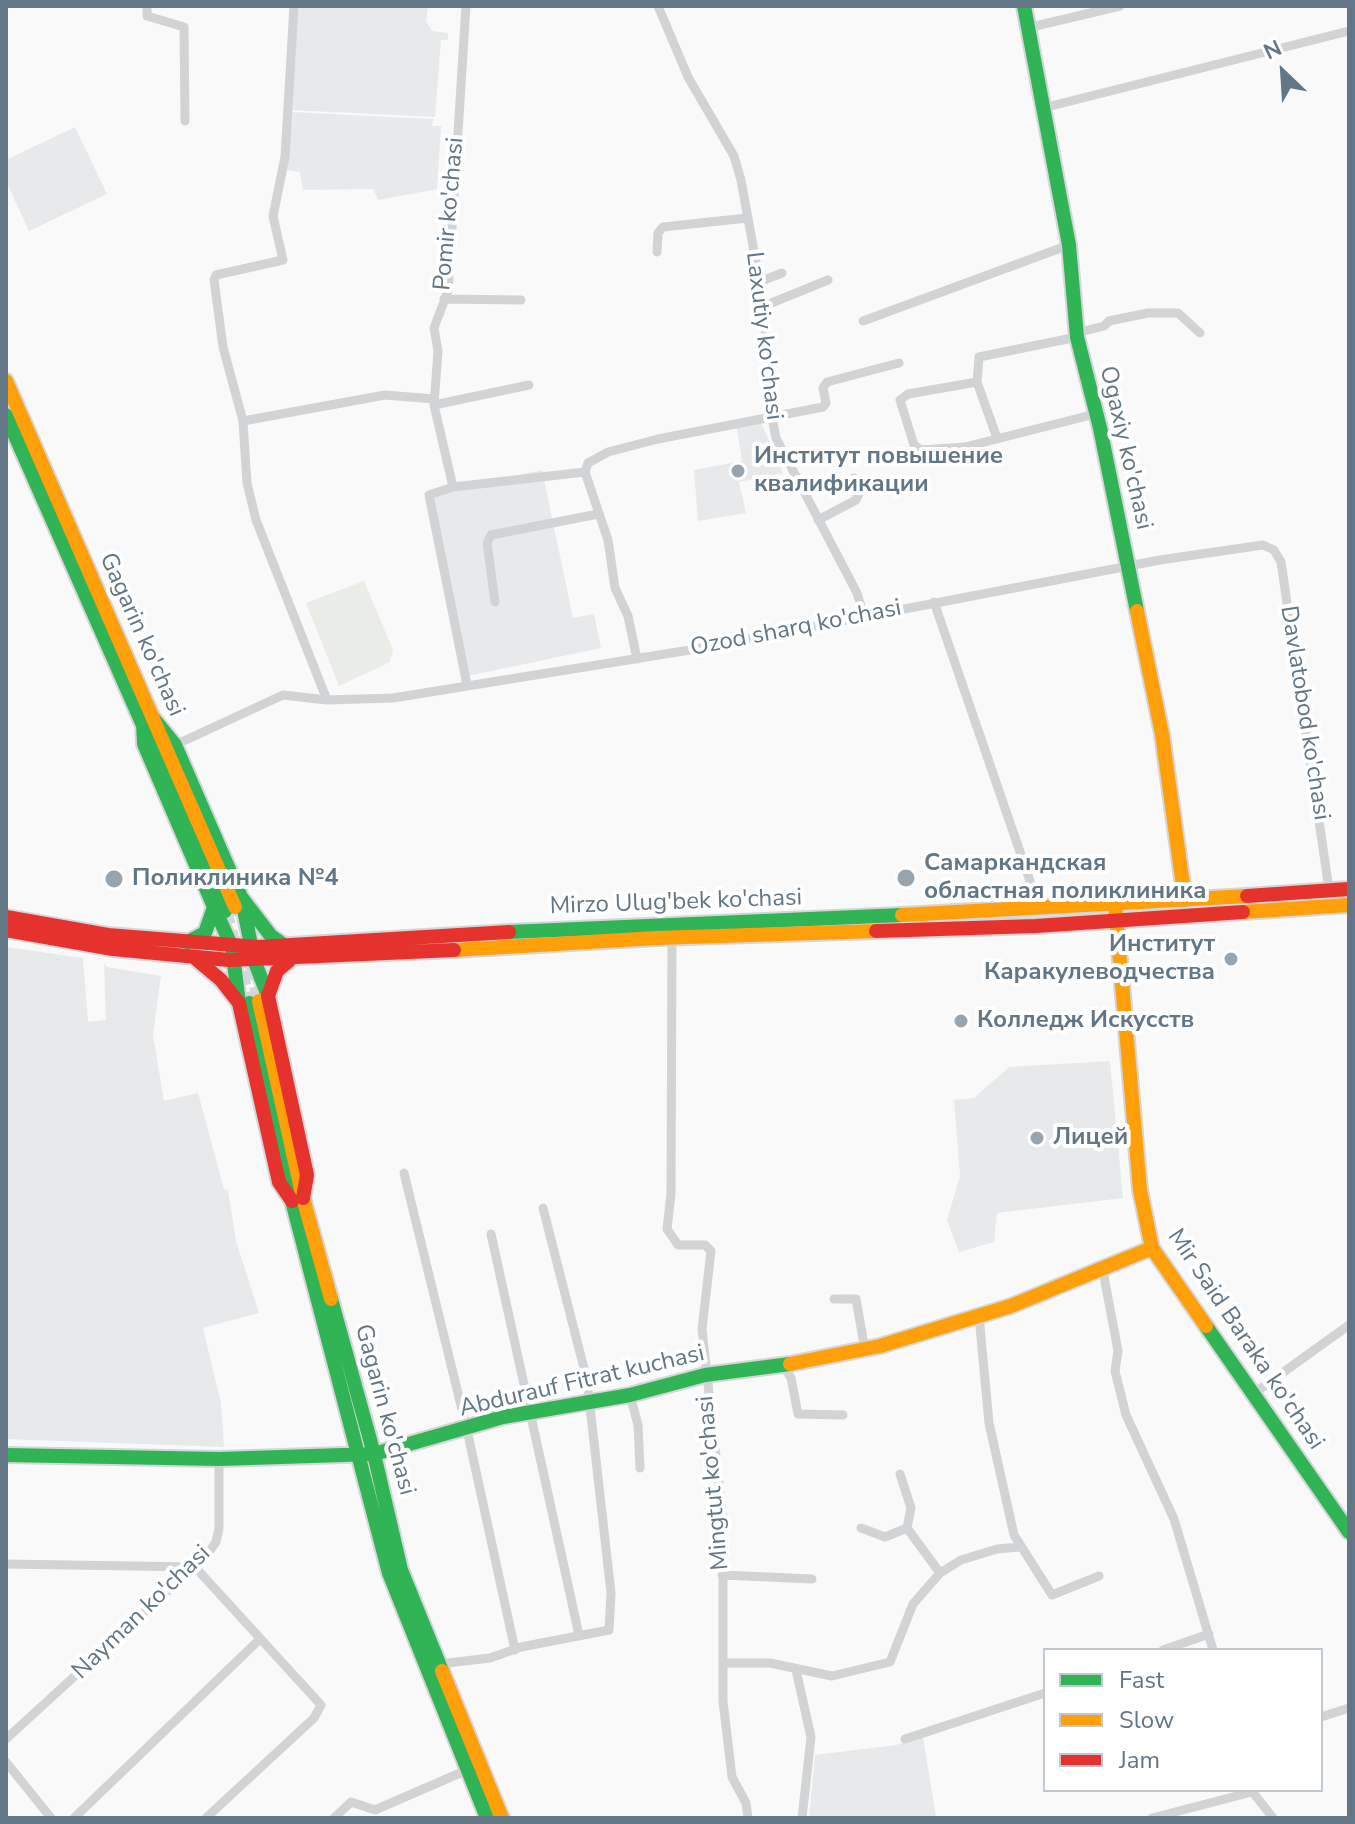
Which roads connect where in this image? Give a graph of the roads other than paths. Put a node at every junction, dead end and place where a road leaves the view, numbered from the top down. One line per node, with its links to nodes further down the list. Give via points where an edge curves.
1 (147, 6): 10 (street, via 147,16 184,27)
2 (294, 6): 31 (street, via 285,157 273,216 283,260 216,275 214,280 223,347)
3 (466, 6): 17 (street, Pomir ko'chasi)
4 (658, 6): 11 (street, Laxutiy ko'chasi, via 688,77 734,156)
5 (1024, 6): 7 (main road, Ogaxiy ko'chasi)
6 (1120, 6): 7 (street)
7 (1027, 28): 9 (main road, Ogaxiy ko'chasi)
8 (1349, 31): 9 (street)
9 (1043, 108): 12 (main road, Ogaxiy ko'chasi)
10 (185, 121)
11 (747, 218): 13 (street, via 663,227); 16 (street, Laxutiy ko'chasi)
12 (1069, 245): 20 (street); 22 (main road, Ogaxiy ko'chasi)
13 (657, 252)
14 (782, 273): 16 (street)
15 (828, 280): 19 (street)
16 (759, 282): 19 (street, Laxutiy ko'chasi)
17 (444, 299): 18 (street); 27 (street, Pomir ko'chasi, via 434,328)
18 (521, 300)
19 (764, 306): 30 (street, Laxutiy ko'chasi)
20 (863, 321)
21 (1200, 333): 22 (street, via 1178,313 1165,312 1109,321)
22 (1077, 337): 25 (street, via 979,357); 28 (main road, Ogaxiy ko'chasi)
23 (899, 363): 30 (street, via 827,382 823,407)
24 (6, 381): 46 (main road, Gagarin ko'chasi)
25 (977, 382): 32 (street); 32 (street, via 900,400 914,445 921,450 965,447)
26 (529, 385): 27 (street)
27 (434, 402): 31 (street, via 371,397); 35 (street, Pomir ko'chasi)
28 (1095, 414): 32 (street); 39 (main road, Ogaxiy ko'chasi)
29 (6, 415): 46 (main road, Gagarin ko'chasi)
30 (771, 415): 33 (street, via 608,452 588,463); 37 (street, Laxutiy ko'chasi, via 776,438)
31 (243, 421): 45 (street, via 247,483 256,520)
32 (997, 438)
33 (585, 472): 35 (street); 36 (street)
34 (854, 478): 37 (street, via 860,492 856,500)
35 (453, 487): 44 (street, via 429,497)
36 (598, 514): 40 (street, via 491,535 487,543); 43 (street)
37 (818, 520): 42 (street, Laxutiy ko'chasi)
38 (1263, 545): 39 (street, Ozod sharq ko'chasi); 48 (street, Davlatobod ko'chasi, via 1281,562)
39 (1129, 568): 41 (street, Ozod sharq ko'chasi); 50 (main road, Ogaxiy ko'chasi, via 1162,734)
40 (495, 602)
41 (934, 602): 42 (street, Ozod sharq ko'chasi); 54 (street, via 1030,881)
42 (864, 616): 43 (street, Ozod sharq ko'chasi)
43 (637, 659): 44 (street, Ozod sharq ko'chasi)
44 (467, 685): 45 (street, Ozod sharq ko'chasi, via 393,698)
45 (327, 700): 47 (street, Ozod sharq ko'chasi, via 283,695)
46 (148, 720): 47 (main road); 53 (main road, via 144,744)
47 (175, 745): 53 (main road)
48 (1329, 889): 49 (main road, Mirzo Ulug'bek ko'chasi); 50 (main road, Mirzo Ulug'bek ko'chasi)
49 (1349, 889)
50 (1185, 900): 51 (main road, Mirzo Ulug'bek ko'chasi)
51 (1115, 904): 54 (main road, Mirzo Ulug'bek ko'chasi); 56 (main road, Mir Said Baraka ko'chasi)
52 (1349, 905): 56 (main road, Mirzo Ulug'bek ko'chasi)
53 (229, 906): 59 (main road); 60 (main road); 61 (main road, via 261,926); 62 (main road)
54 (1033, 910): 61 (main road, Mirzo Ulug'bek ko'chasi, via 602,927)
55 (6, 917): 59 (main road, Mirzo Ulug'bek ko'chasi)
56 (1117, 921): 58 (main road, Mirzo Ulug'bek ko'chasi); 68 (main road, Mir Said Baraka ko'chasi, via 1140,1190)
57 (6, 930): 59 (main road, Mirzo Ulug'bek ko'chasi, via 113,949)
58 (672, 938): 61 (main road, Mirzo Ulug'bek ko'chasi); 75 (street, Mingtut ko'chasi, via 667,1229 678,1245 705,1245 711,1251 702,1329)
59 (188, 950): 60 (main road, Mirzo Ulug'bek ko'chasi); 63 (main road)
60 (234, 953): 62 (main road, Mirzo Ulug'bek ko'chasi); 63 (main road)
61 (288, 953): 62 (main road, Mirzo Ulug'bek ko'chasi); 63 (main road)
62 (253, 954): 63 (main road)
63 (254, 1001): 65 (main road, via 279,1182); 65 (main road, via 307,1175)
64 (404, 1173): 81 (street)
65 (297, 1200): 82 (main road, Gagarin ko'chasi); 83 (main road, Gagarin ko'chasi)
66 (543, 1208): 78 (street)
67 (491, 1234): 79 (street)
68 (1152, 1248): 69 (main road, Abdurauf Fitrat kuchasi); 76 (main road, Mir Said Baraka ko'chasi)
69 (1103, 1271): 71 (main road, Abdurauf Fitrat kuchasi); 98 (street, via 1126,1415 1174,1519)
70 (834, 1299): 73 (street, via 856,1299)
71 (979, 1316): 73 (main road, Abdurauf Fitrat kuchasi); 91 (street, via 989,1423)
72 (1349, 1325): 76 (street)
73 (865, 1350): 74 (main road, Abdurauf Fitrat kuchasi)
74 (782, 1364): 75 (main road, Abdurauf Fitrat kuchasi); 80 (street, via 791,1378 798,1414)
75 (705, 1375): 77 (main road, Abdurauf Fitrat kuchasi); 95 (street, Mingtut ko'chasi, via 720,1491)
76 (1253, 1394): 90 (main road, Mir Said Baraka ko'chasi)
77 (630, 1395): 78 (main road, Abdurauf Fitrat kuchasi); 86 (street)
78 (590, 1403): 79 (main road, Abdurauf Fitrat kuchasi); 99 (street, via 610,1617 609,1630)
79 (530, 1412): 81 (main road, Abdurauf Fitrat kuchasi); 99 (street)
80 (843, 1415)
81 (467, 1430): 83 (main road, Abdurauf Fitrat kuchasi); 103 (street)
82 (357, 1453): 83 (main road, Abdurauf Fitrat kuchasi); 85 (main road, Abdurauf Fitrat kuchasi); 113 (main road, Gagarin ko'chasi, via 389,1573)
83 (374, 1454): 105 (main road, Gagarin ko'chasi, via 401,1570)
84 (6, 1455): 85 (main road, Abdurauf Fitrat kuchasi)
85 (219, 1459): 93 (street, Nayman ko'chasi, via 216,1542)
86 (640, 1468)
87 (900, 1474): 89 (street, via 911,1508)
88 (861, 1528): 89 (street, via 885,1537)
89 (907, 1528): 94 (street)
90 (1349, 1532)
91 (1020, 1547): 94 (street, via 961,1560); 96 (street, via 1052,1595)
92 (6, 1564): 93 (street)
93 (195, 1567): 100 (street); 110 (street, Nayman ko'chasi)
94 (940, 1573): 106 (street, via 913,1604 890,1662 832,1676)
95 (722, 1575): 97 (street); 104 (street, Mingtut ko'chasi)
96 (1099, 1576)
97 (812, 1579)
98 (1209, 1634): 101 (street); 102 (street)
99 (579, 1635): 103 (street)
100 (260, 1639): 117 (street); 118 (street, via 321,1705 314,1718)
101 (1169, 1648)
102 (1212, 1648)
103 (515, 1650): 105 (street)
104 (725, 1663): 106 (street, via 770,1663); 122 (street, Mingtut ko'chasi, via 723,1701 732,1777)
105 (439, 1664): 121 (main road, Gagarin ko'chasi)
106 (796, 1670): 123 (street, via 811,1737)
107 (1043, 1694): 111 (street)
108 (1349, 1708): 109 (street)
109 (1323, 1716)
110 (6, 1739)
111 (905, 1739)
112 (6, 1762): 116 (street)
113 (467, 1770): 119 (street, via 375,1810 351,1802); 120 (main road, Gagarin ko'chasi)
114 (1248, 1792): 124 (street)
115 (1253, 1792): 125 (street)
116 (51, 1818)
117 (74, 1818)
118 (206, 1818)
119 (334, 1818)
120 (487, 1818)
121 (502, 1818)
122 (748, 1818)
123 (802, 1818)
124 (1152, 1818)
125 (1273, 1818)

